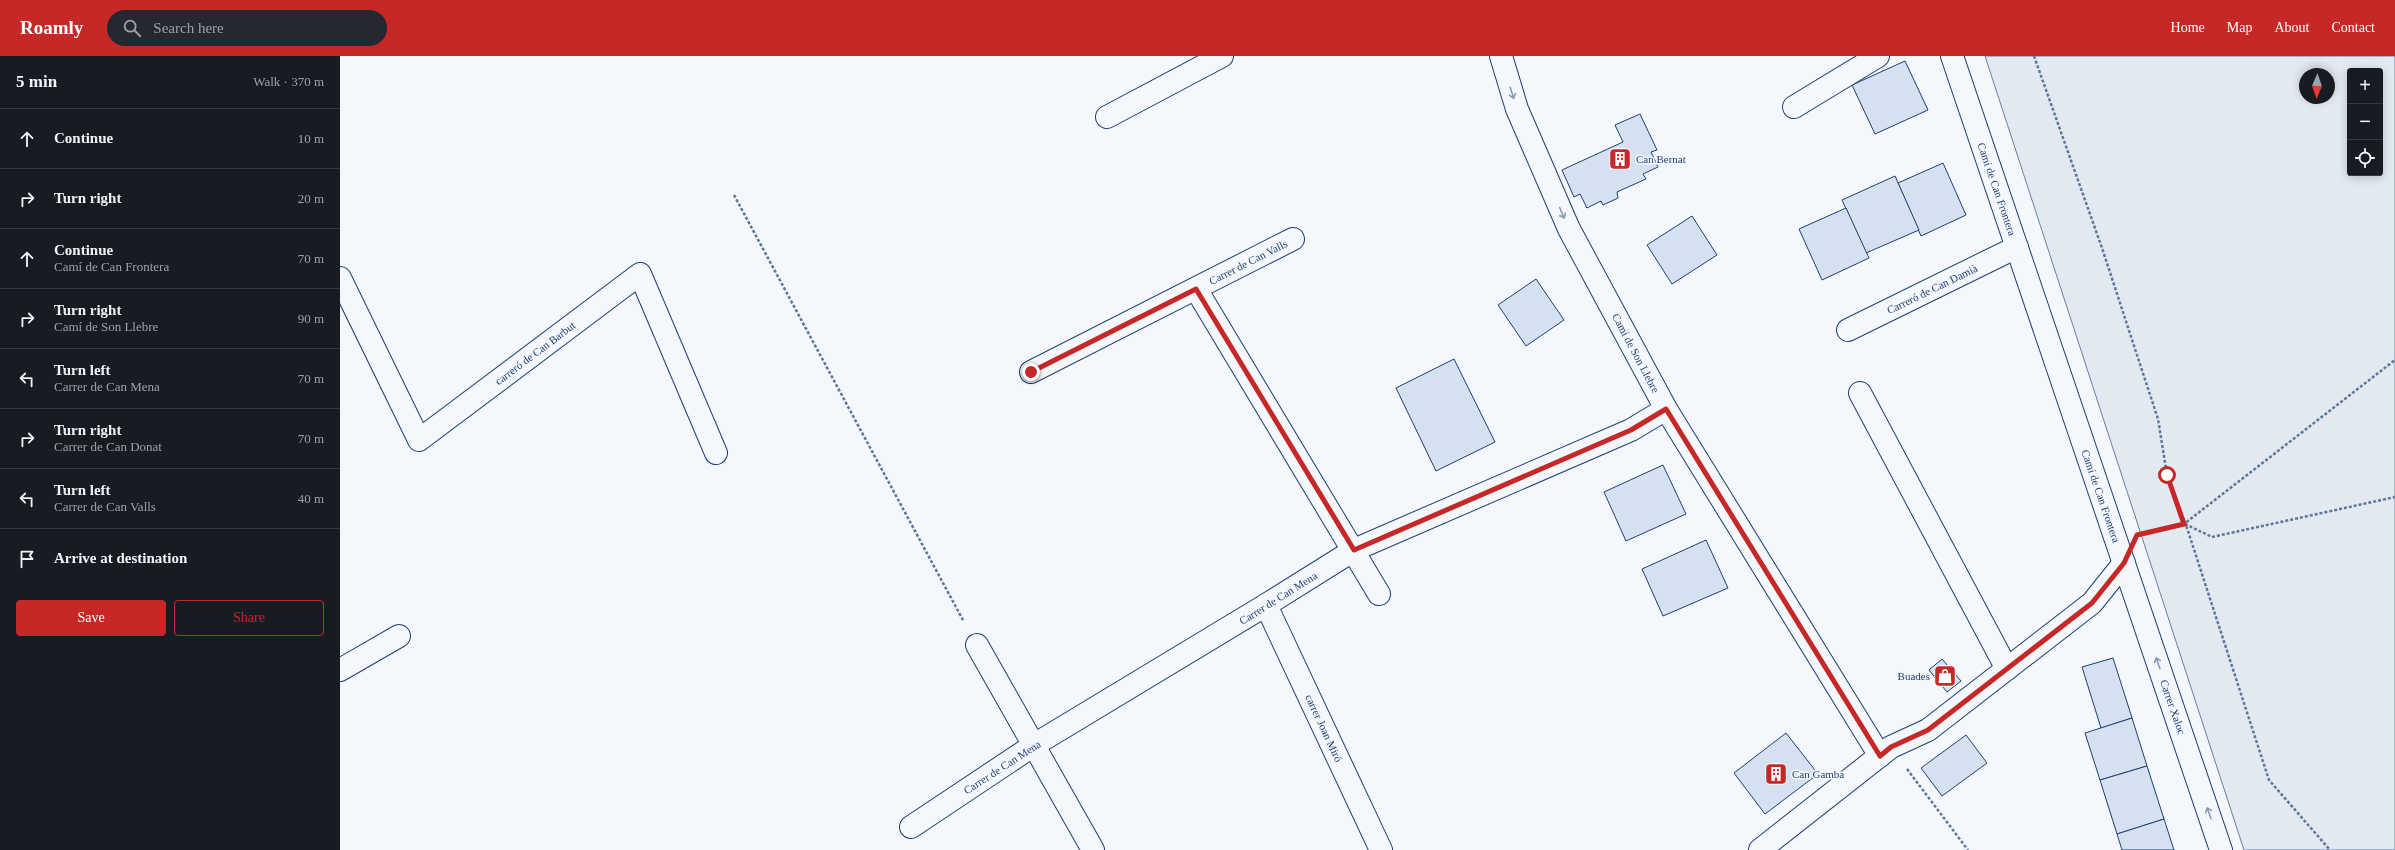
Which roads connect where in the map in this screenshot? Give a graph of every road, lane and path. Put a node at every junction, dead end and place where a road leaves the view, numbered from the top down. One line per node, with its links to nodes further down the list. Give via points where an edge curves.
1 (1222, 56): 7 (street)
2 (1501, 56): 17 (street, Camí de Son Llebre, one-way to 17, via 1517,109 1568,229)
3 (1878, 56): 6 (street)
4 (1952, 56): 10 (street, Camí de Can Frontera)
5 (2034, 56): 20 (path, via 2102,248 2158,419 2167,475)
6 (1794, 107)
7 (1107, 117)
8 (734, 195): 26 (path)
9 (1293, 239): 12 (street, Carrer de Can Valls)
10 (2017, 247): 13 (street, Carreró de Can Damià); 22 (street, Camí de Can Frontera)
11 (340, 278): 18 (street, carreró de Can Barbut, via 419,440 640,274)
12 (1196, 289): 15 (street, Carrer de Can Valls); 21 (street)
13 (1848, 330)
14 (2395, 360): 20 (path)
15 (1031, 372)
16 (1860, 393): 27 (street)
17 (1666, 409): 21 (street, Carrer de Can Mena, via 1631,430); 30 (street, Camí de Son Llebre)
18 (716, 453)
19 (2395, 497): 20 (path, via 2212,538)
20 (2184, 524): 22 (path, via 2137,535); 37 (path, via 2269,780)
21 (1354, 550): 23 (street); 24 (street, Carrer de Can Mena)
22 (2124, 563): 27 (street, via 2092,603); 36 (street, Carrer Xaloc, one-way to 22)
23 (1379, 594)
24 (1266, 606): 29 (street, Carrer de Can Mena); 34 (street, carrer Joan Miró)
25 (399, 636): 28 (street)
26 (977, 645): 29 (street)
27 (2007, 669): 30 (street, via 1928,730)
28 (340, 670)
29 (1034, 745): 31 (street, Carrer de Can Mena); 33 (street)
30 (1885, 751): 32 (street); 35 (path)
31 (911, 827)
32 (1763, 849)
33 (1093, 850)
34 (1381, 850)
35 (1968, 850)
36 (2221, 850)
37 (2330, 850)

